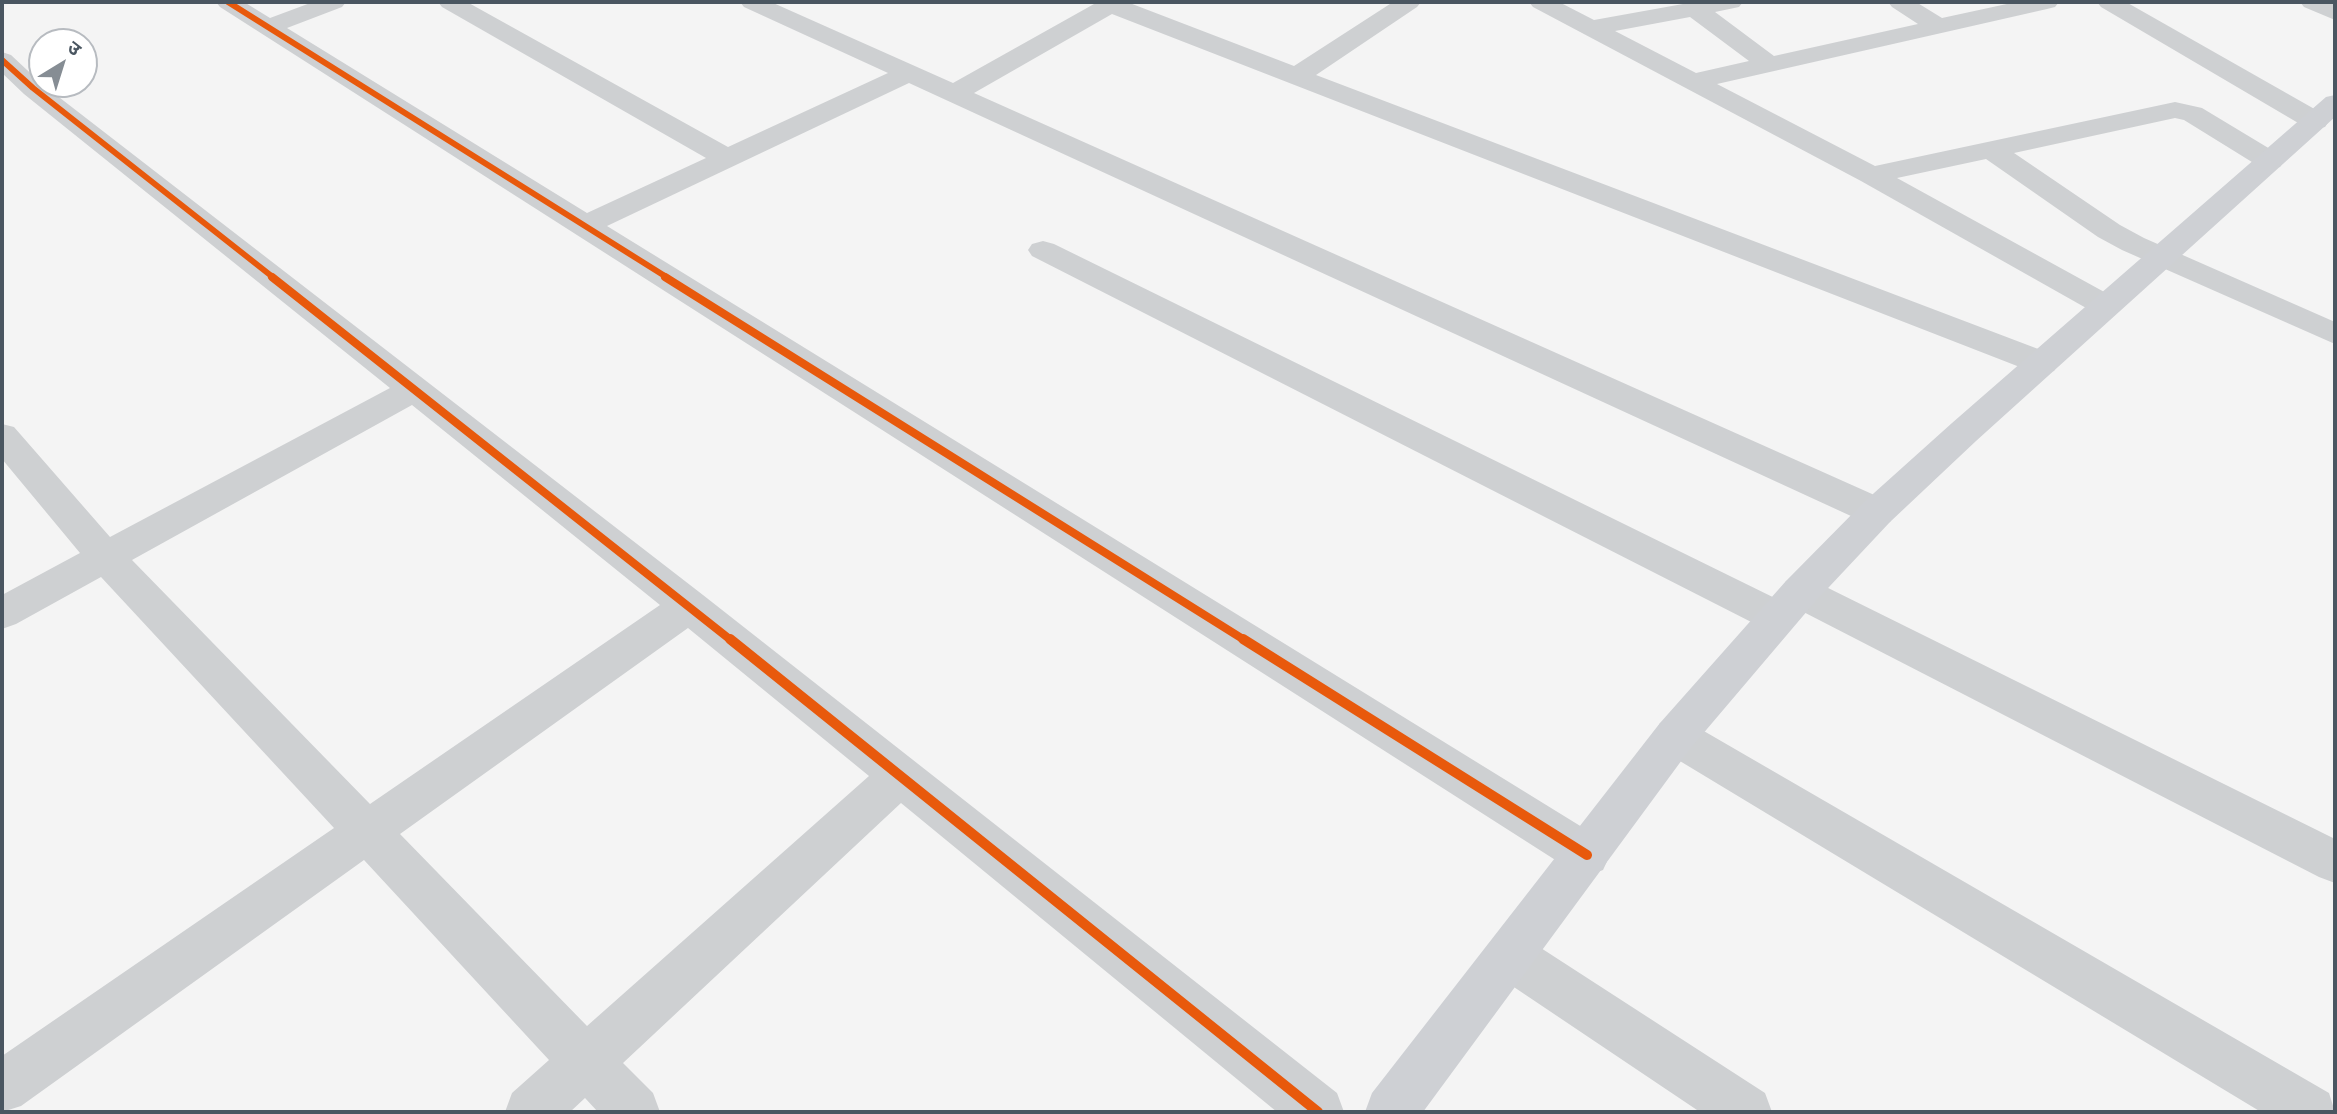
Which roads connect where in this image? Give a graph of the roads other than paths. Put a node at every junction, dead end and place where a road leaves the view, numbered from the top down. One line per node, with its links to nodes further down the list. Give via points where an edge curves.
1 (228, 2): 16 (street)
2 (334, 2): 16 (street)
3 (450, 2): 26 (street)
4 (752, 2): 20 (street)
5 (1409, 2): 21 (street)
6 (1541, 2): 17 (street)
7 (1731, 2): 13 (street)
8 (1900, 2): 15 (street)
9 (2047, 2): 15 (street)
10 (2109, 2): 24 (street)
11 (2312, 2): 14 (street)
12 (1110, 3): 21 (street); 23 (street)
13 (1695, 9): 17 (street); 19 (street)
14 (2335, 13)
15 (1938, 26): 19 (street)
16 (269, 27): 29 (street)
17 (1592, 29): 22 (street)
18 (2, 60): 35 (street)
19 (1769, 64): 22 (street)
20 (909, 73): 23 (street); 26 (street)
21 (1297, 76): 34 (street)
22 (1695, 81): 28 (street)
23 (955, 93): 37 (street)
24 (2325, 112): 27 (street)
25 (1990, 149): 27 (street, via 2175,110 2193,114); 28 (street); 31 (street, via 2109,231)
26 (727, 158): 29 (street)
27 (2270, 162): 31 (street)
28 (1871, 175): 32 (street)
29 (585, 225): 45 (street)
30 (1043, 250): 39 (street)
31 (2161, 256): 32 (street); 33 (street)
32 (2106, 306): 34 (street)
33 (2335, 334)
34 (2042, 363): 37 (street)
35 (413, 390): 38 (street); 40 (street)
36 (2, 436): 38 (street)
37 (1877, 512): 39 (street)
38 (106, 557): 41 (street); 44 (street)
39 (1789, 605): 42 (street); 46 (street)
40 (689, 606): 43 (street); 44 (street)
41 (2, 613)
42 (1675, 736): 45 (street); 55 (street)
43 (899, 777): 48 (street); 52 (street)
44 (367, 831): 48 (street); 49 (street)
45 (1587, 855): 47 (street)
46 (2335, 862)
47 (1510, 956): 53 (street); 54 (street)
48 (586, 1062): 50 (street); 51 (street)
49 (2, 1087)
50 (531, 1112)
51 (634, 1112)
52 (1318, 1112)
53 (1391, 1112)
54 (1746, 1112)
55 (2310, 1112)

